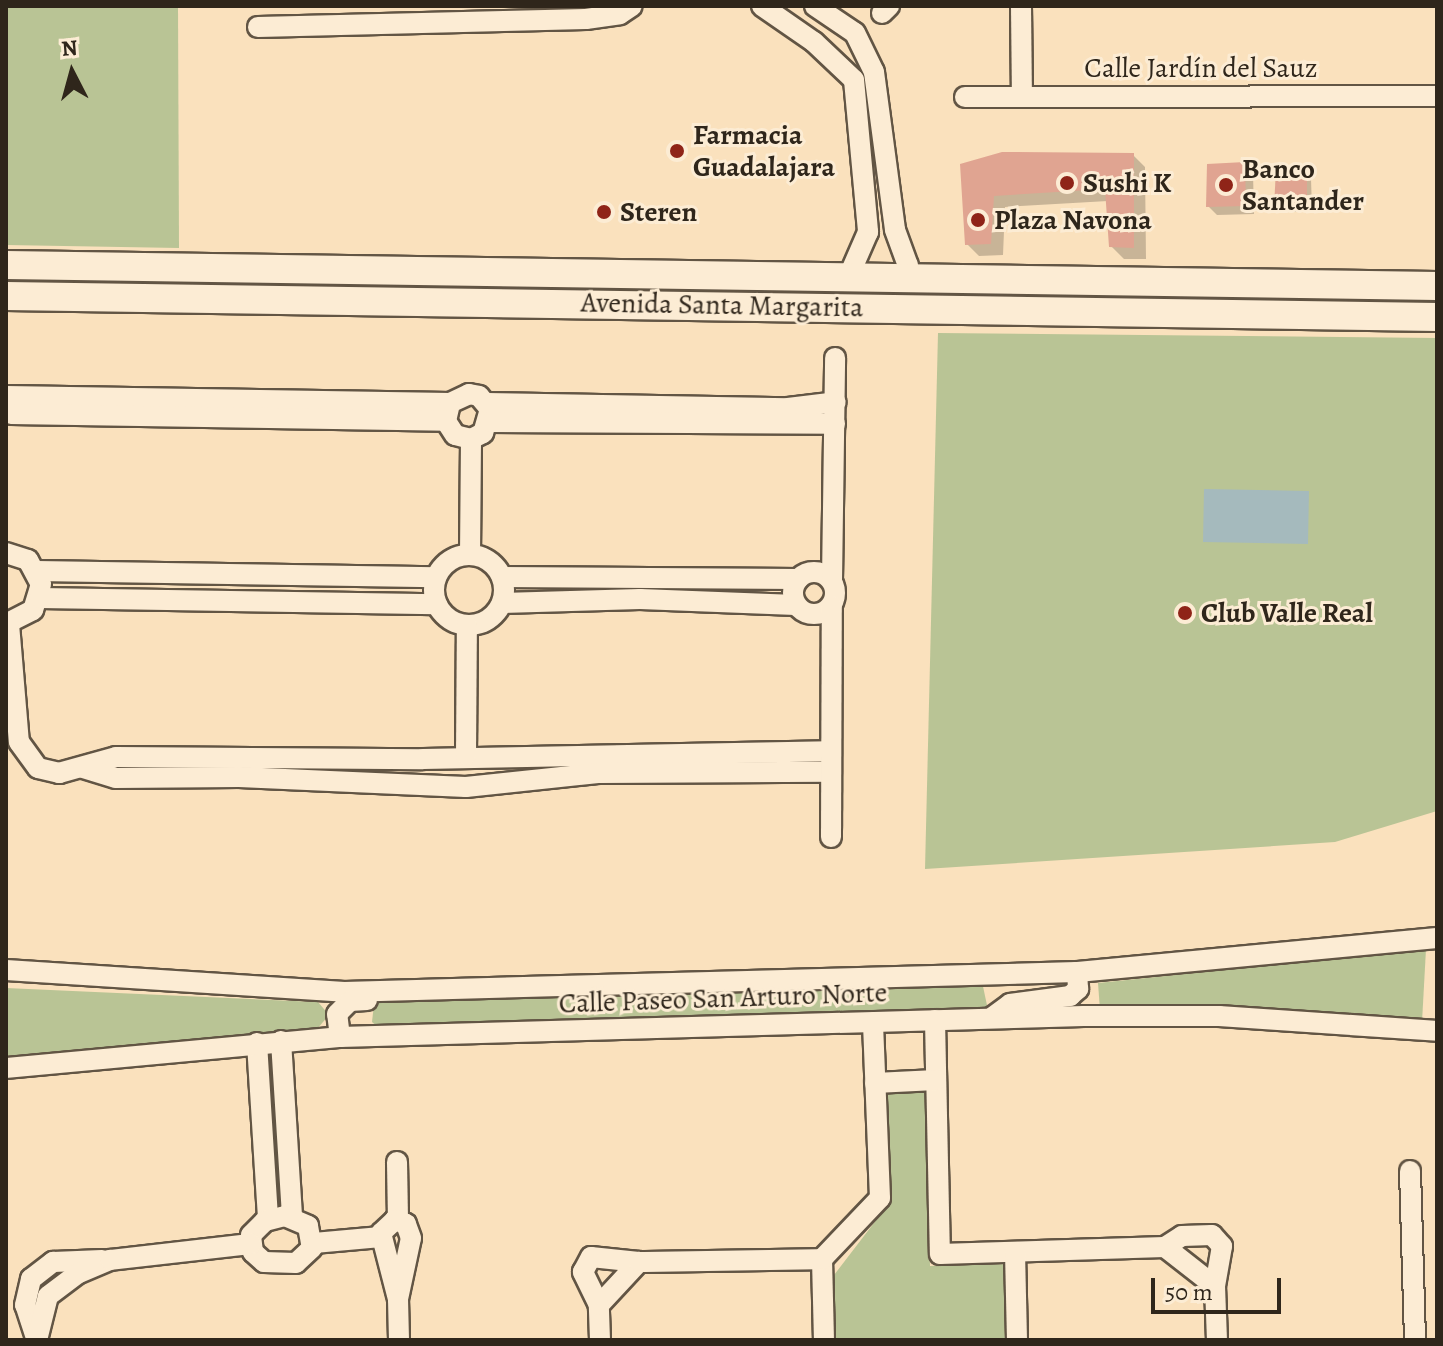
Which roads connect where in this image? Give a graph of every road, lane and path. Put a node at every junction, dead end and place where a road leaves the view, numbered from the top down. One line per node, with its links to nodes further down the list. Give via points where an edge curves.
1 (632, 6): 5 (street, via 620,14 586,19)
2 (762, 6): 11 (street, via 814,42 854,80)
3 (815, 6): 10 (street, via 855,33 874,72)
4 (1021, 6): 7 (street)
5 (289, 16): 6 (street)
6 (258, 27)
7 (1022, 96): 8 (street, Calle Jardín del Sauz); 9 (street, Calle Jardín del Sauz)
8 (1437, 96)
9 (965, 97)
10 (879, 107): 11 (street); 15 (street, via 895,230)
11 (858, 111): 14 (street, via 868,232)
12 (6, 265): 13 (main road, Avenida Santa Margarita)
13 (757, 279): 14 (main road, Avenida Santa Margarita); 18 (main road, via 734,286 659,285 650,292)
14 (847, 280): 15 (main road, Avenida Santa Margarita)
15 (908, 281): 16 (main road, Avenida Santa Margarita); 19 (main road, via 892,300)
16 (1425, 285): 20 (main road, via 1342,295)
17 (6, 296): 18 (main road, Avenida Santa Margarita)
18 (650, 303): 19 (main road, Avenida Santa Margarita)
19 (803, 306): 20 (main road, Avenida Santa Margarita)
20 (1335, 315): 21 (main road, Avenida Santa Margarita)
21 (1363, 316): 22 (main road, Avenida Santa Margarita); 23 (main road, via 1397,330)
22 (1437, 317)
23 (1437, 333)
24 (835, 358): 25 (street)
25 (836, 402): 29 (street); 30 (street)
26 (7, 407): 27 (street)
27 (448, 412): 28 (street, via 469,394); 31 (street, via 455,435)
28 (488, 413): 29 (street); 31 (street)
29 (643, 414): 30 (street)
30 (835, 424): 40 (street)
31 (471, 439): 33 (street)
32 (6, 553): 34 (street, via 28,560)
33 (470, 555): 37 (street, via 444,565); 38 (street, via 484,557)
34 (37, 571): 35 (street); 42 (street)
35 (234, 574): 37 (street); 41 (street)
36 (640, 576): 38 (street); 39 (street); 43 (street)
37 (436, 577): 45 (street)
38 (502, 577): 44 (street)
39 (798, 579): 40 (street, via 815,572); 46 (street)
40 (832, 581): 47 (street)
41 (235, 597): 42 (street); 45 (street)
42 (40, 598): 48 (street, via 23,620)
43 (640, 599): 44 (street); 46 (street)
44 (502, 603): 49 (street, via 488,619)
45 (437, 604): 49 (street, via 455,622)
46 (796, 605): 47 (street, via 814,615)
47 (832, 606): 50 (street)
48 (8, 624): 55 (street, via 19,742 38,768 59,773 116,757)
49 (467, 625): 51 (street)
50 (828, 751): 54 (street); 56 (street)
51 (466, 755): 52 (street); 53 (street)
52 (492, 756): 54 (street); 57 (street)
53 (442, 757): 55 (street); 58 (street, via 436,771)
54 (631, 764): 56 (street); 57 (street)
55 (239, 767): 58 (street)
56 (829, 772): 59 (street)
57 (492, 784): 58 (street)
58 (441, 785)
59 (831, 837)
60 (1437, 938): 62 (street, Calle Paseo San Arturo Norte)
61 (12, 972): 63 (street, Calle Paseo San Arturo Norte, via 270,990)
62 (1077, 972): 63 (street, Calle Paseo San Arturo Norte); 64 (street, via 1078,989 1070,996 1010,1004)
63 (421, 990): 68 (street, via 412,996 350,1001 337,1014)
64 (991, 1018): 65 (street, Calle Paseo San Arturo Norte); 67 (street, Calle Paseo San Arturo Norte, via 1219,1016)
65 (935, 1020): 66 (street, Calle Paseo San Arturo Norte); 72 (street)
66 (873, 1022): 68 (street, Calle Paseo San Arturo Norte); 73 (street)
67 (1437, 1031)
68 (340, 1037): 69 (street, Calle Paseo San Arturo Norte)
69 (281, 1041): 70 (street, Calle Paseo San Arturo Norte); 76 (street)
70 (257, 1043): 71 (street, Calle Paseo San Arturo Norte); 77 (street)
71 (8, 1068)
72 (936, 1080): 73 (street); 83 (street, via 940,1254)
73 (875, 1083): 84 (street, via 880,1198)
74 (397, 1162): 78 (street)
75 (1410, 1171): 95 (street)
76 (292, 1218): 77 (street); 80 (street, via 308,1226)
77 (268, 1219): 81 (street, via 256,1227)
78 (398, 1221): 79 (street, via 383,1227); 87 (street, via 410,1228 411,1238)
79 (381, 1237): 80 (street); 87 (street)
80 (314, 1243): 81 (street, via 304,1259 286,1265 264,1262)
81 (251, 1244): 89 (street, via 110,1260 62,1259 37,1272 24,1298)
82 (1165, 1247): 83 (street); 86 (street); 86 (street, via 1182,1236 1216,1237 1222,1270)
83 (1015, 1252): 93 (street)
84 (822, 1259): 85 (street); 92 (street)
85 (639, 1262): 88 (street); 88 (street, via 603,1254 591,1257 583,1272)
86 (1215, 1286): 94 (street)
87 (398, 1299): 90 (street)
88 (599, 1305): 91 (street)
89 (37, 1340)
90 (399, 1340)
91 (600, 1340)
92 (824, 1340)
93 (1017, 1340)
94 (1217, 1340)
95 (1415, 1340)

